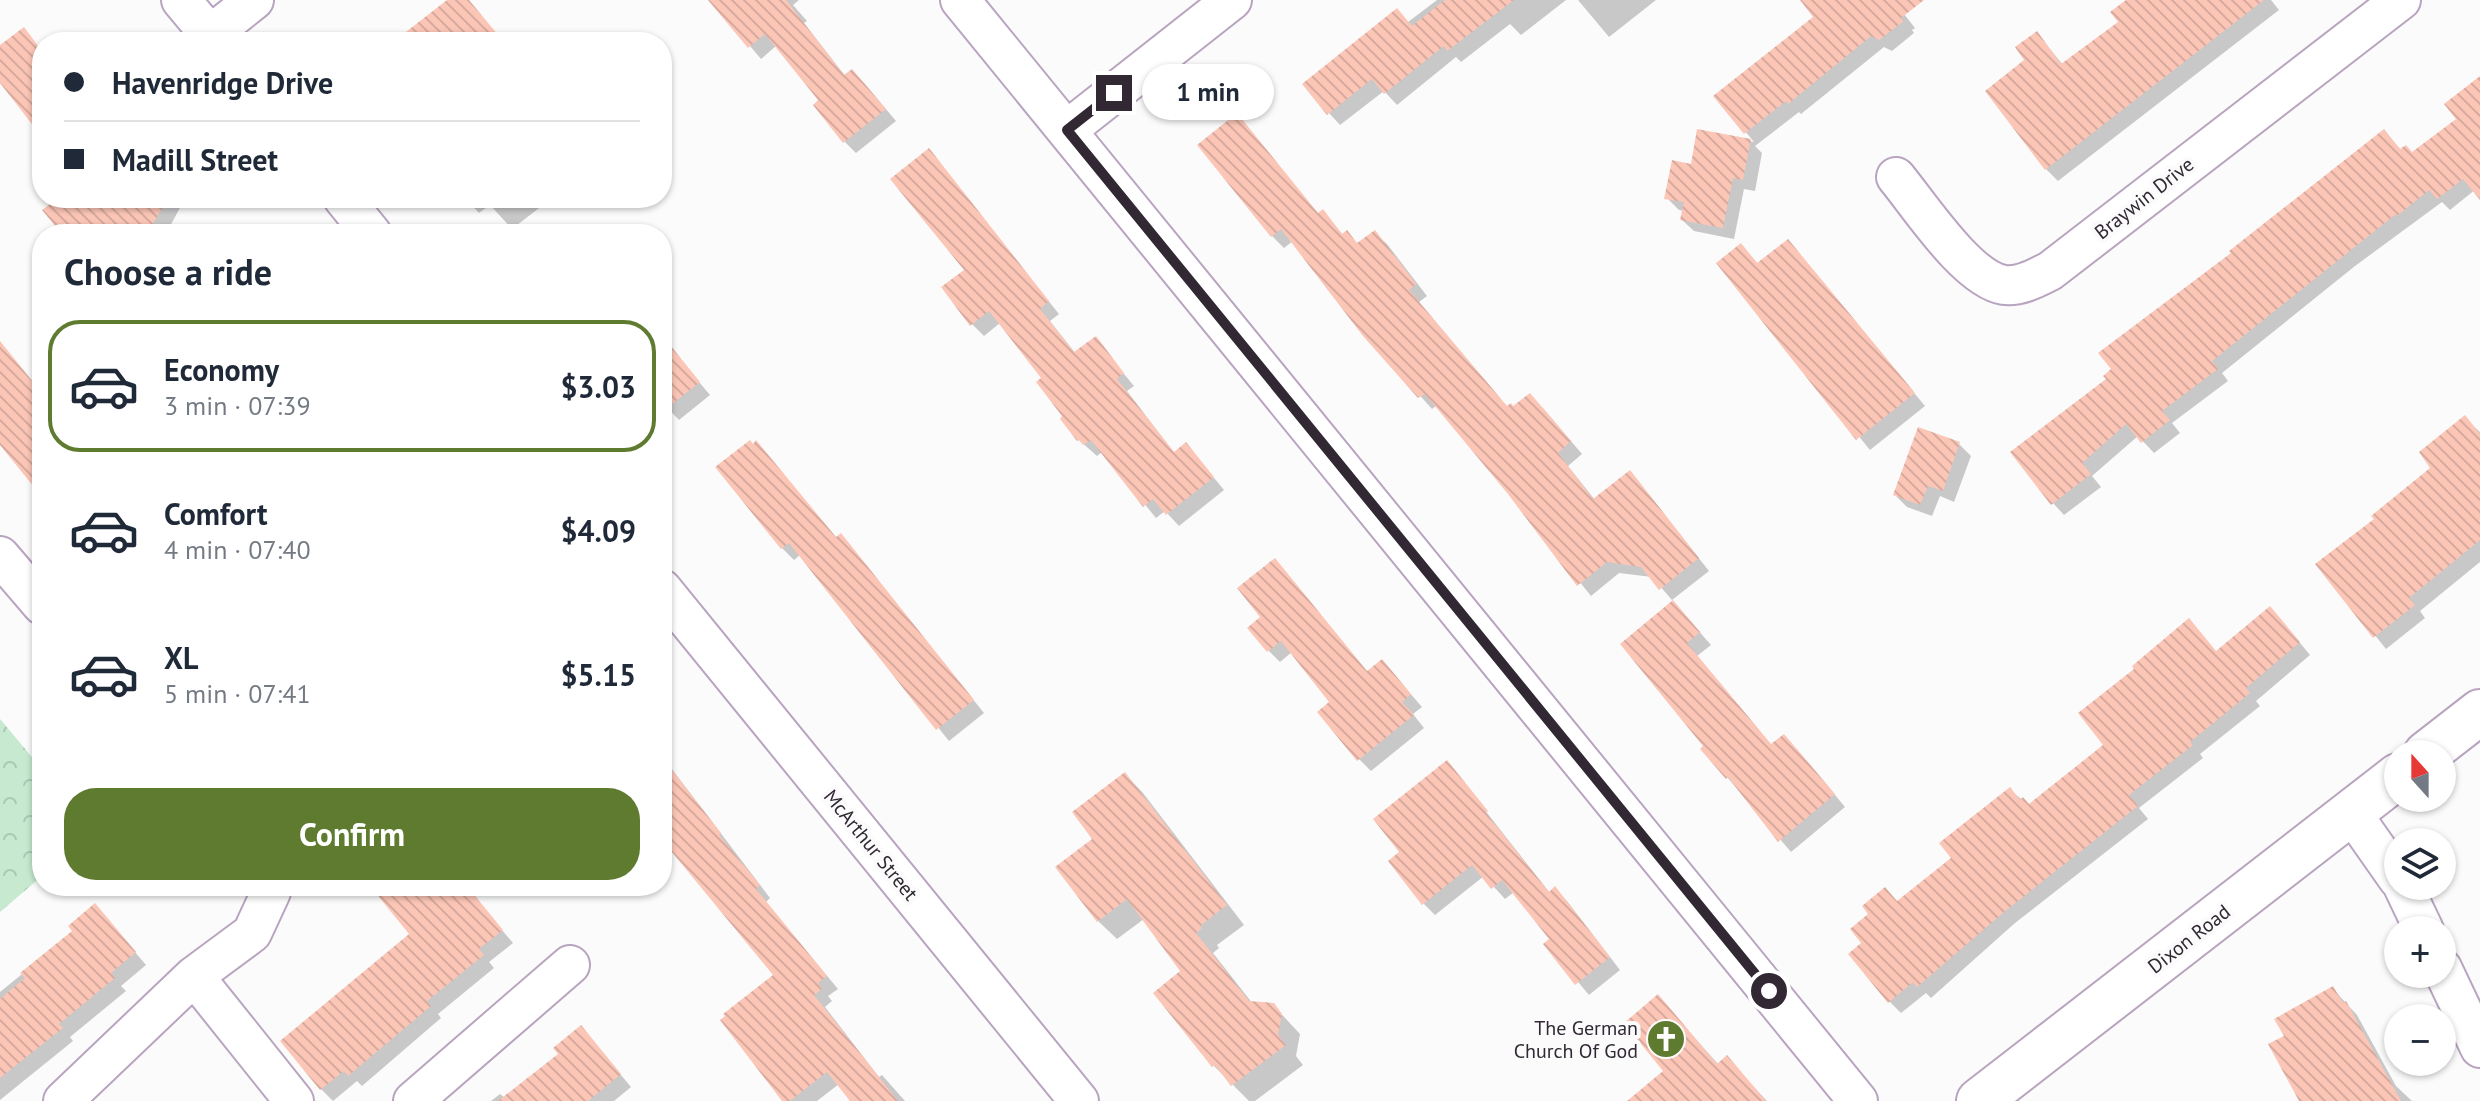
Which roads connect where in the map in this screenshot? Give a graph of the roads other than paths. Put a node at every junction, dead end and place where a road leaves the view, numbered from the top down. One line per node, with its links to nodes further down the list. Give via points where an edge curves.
1 (181, 0): 6 (street)
2 (254, 0): 7 (street)
3 (960, 0): 8 (street)
4 (1232, 0): 8 (street)
5 (2401, 0): 9 (street, Braywin Drive, via 2050,271 2025,282 2006,285 1988,280 1968,266)
6 (208, 32)
7 (219, 32)
8 (1067, 130): 29 (street)
9 (1896, 177)
10 (351, 208): 11 (street)
11 (364, 224)
12 (0, 556): 13 (street)
13 (32, 593)
14 (672, 601): 28 (street, McArthur Street)
15 (2480, 712): 16 (main road)
16 (2444, 740)
17 (2384, 787): 18 (main road, Dixon Road)
18 (2351, 812): 19 (street); 30 (main road, Dixon Road)
19 (2384, 859)
20 (269, 896): 22 (street, via 252,933)
21 (570, 965): 27 (street)
22 (194, 976): 25 (street); 26 (street)
23 (2452, 988): 24 (street)
24 (2480, 1048)
25 (63, 1101)
26 (294, 1101)
27 (413, 1101)
28 (1079, 1101)
29 (1858, 1101)
30 (1979, 1101)

